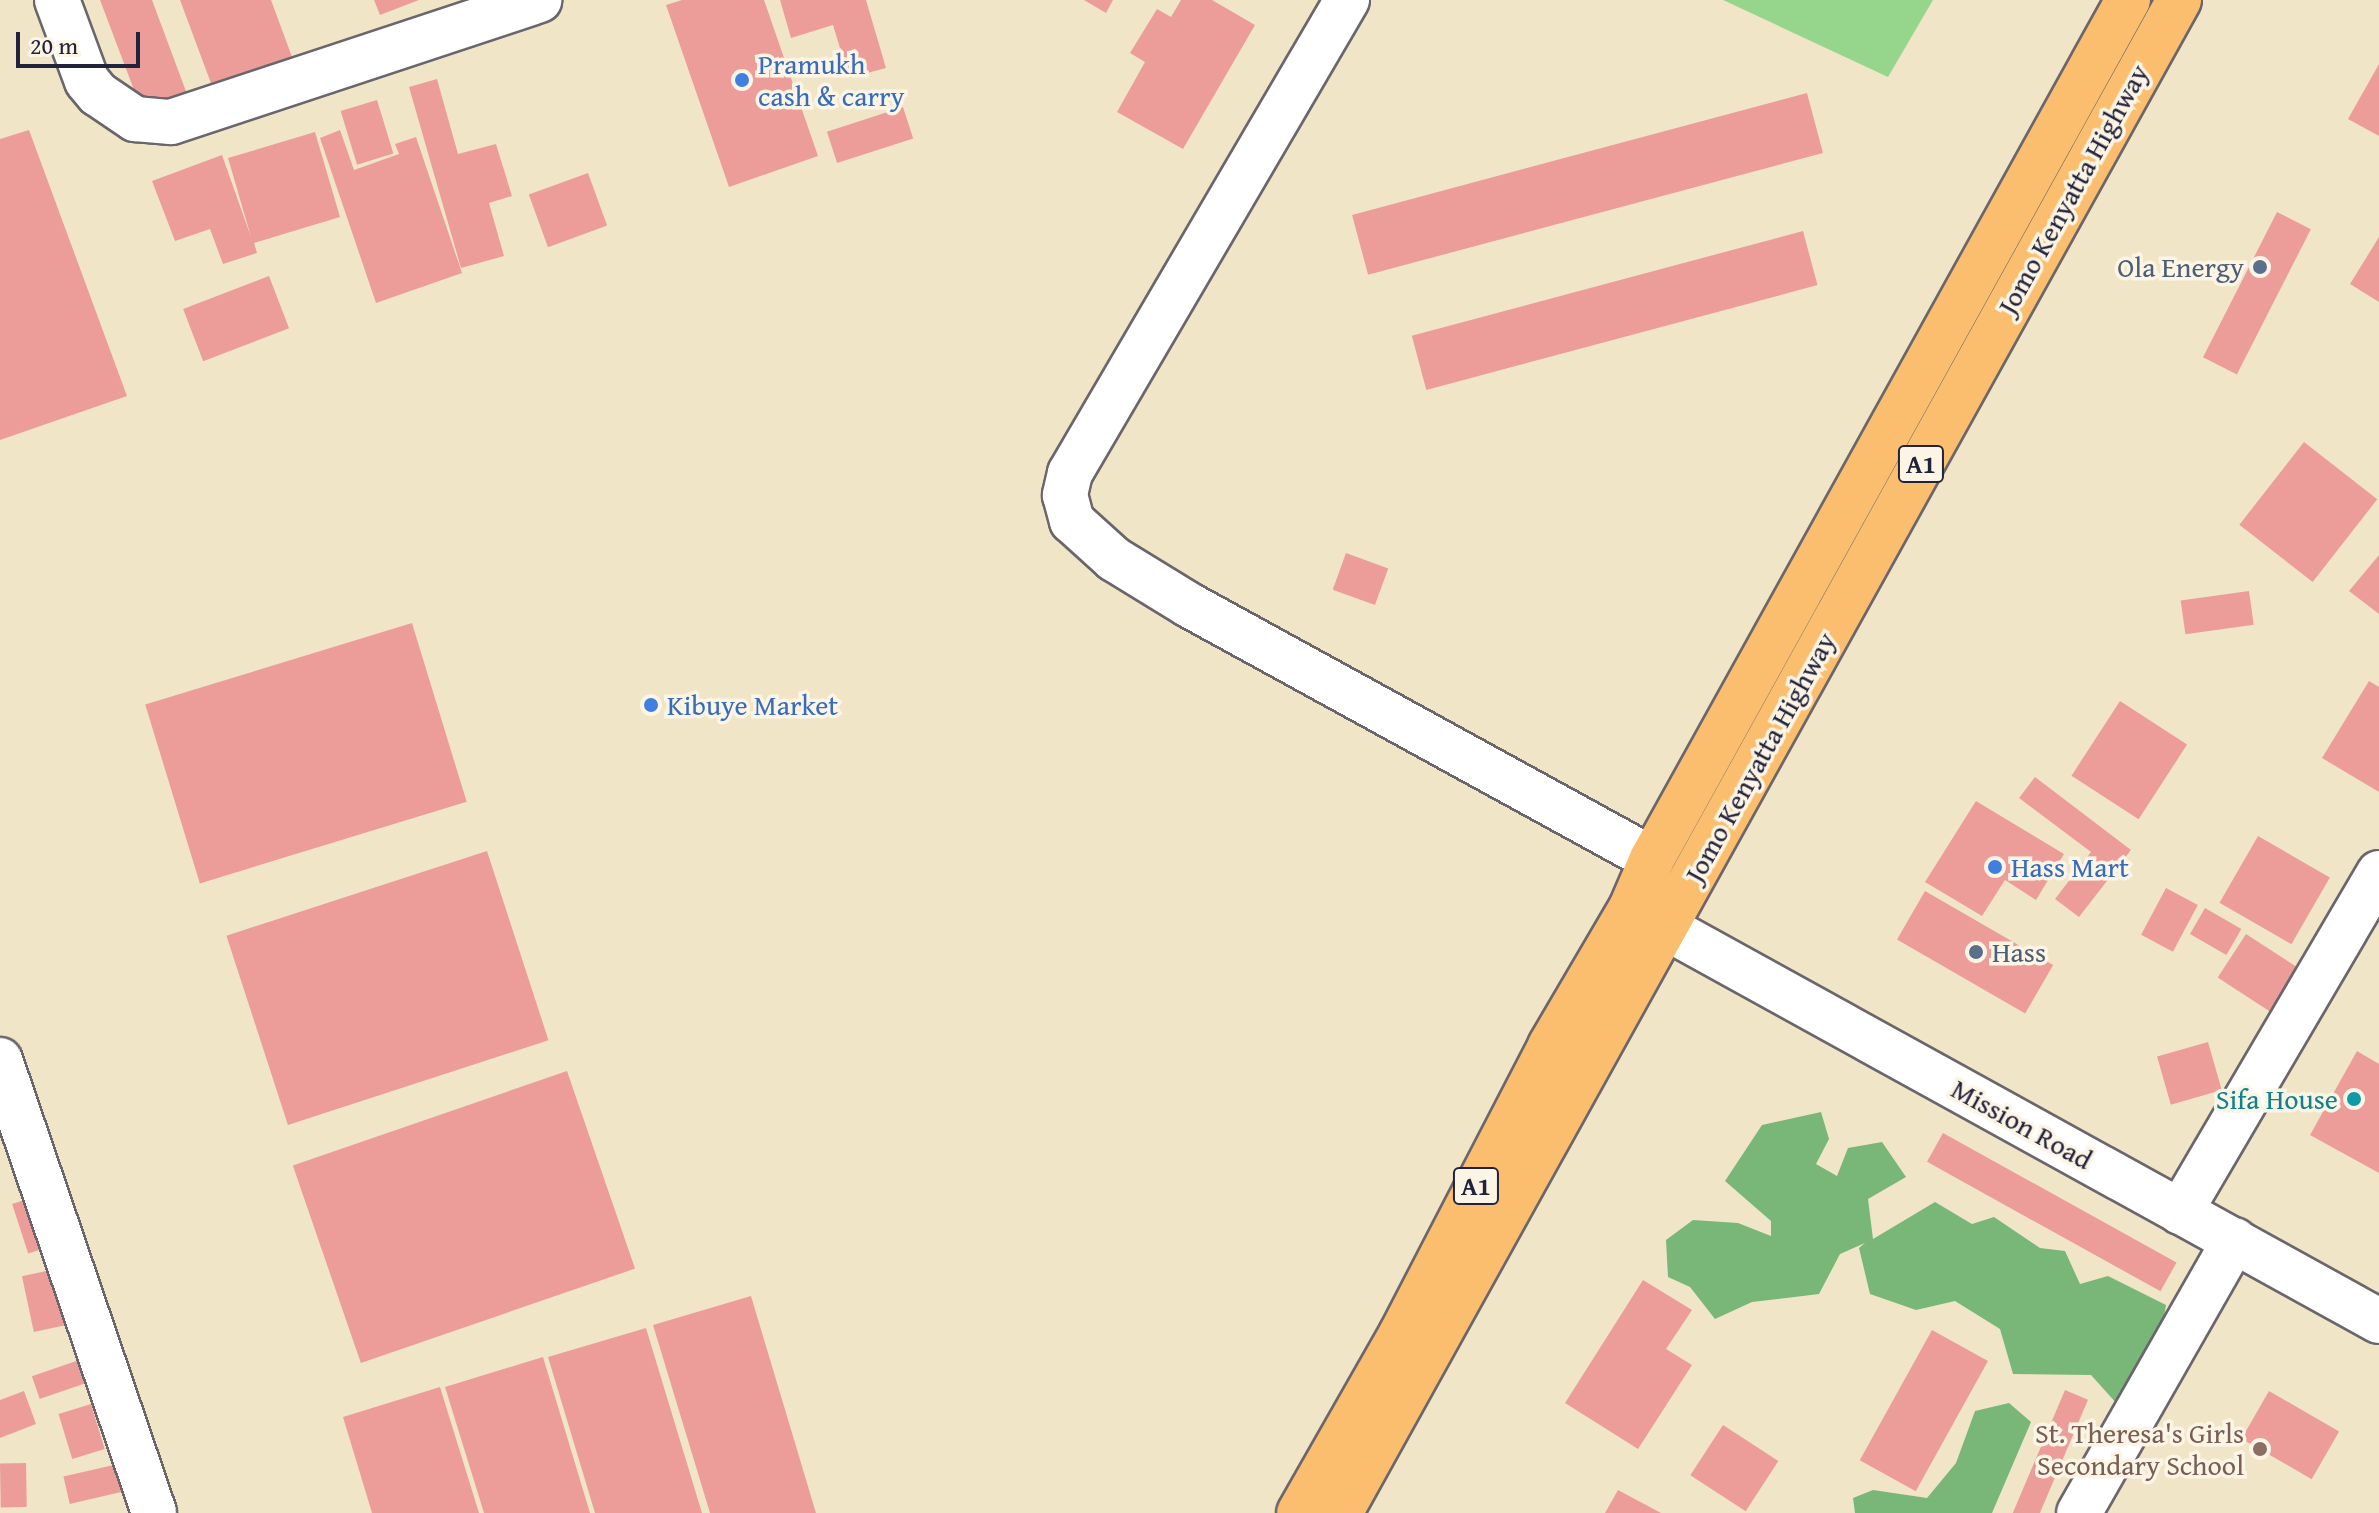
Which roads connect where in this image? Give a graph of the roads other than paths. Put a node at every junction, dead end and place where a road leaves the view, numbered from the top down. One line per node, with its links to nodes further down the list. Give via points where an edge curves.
1 (57, 0): 2 (street, via 87,81 98,94 135,119 171,122)
2 (539, 0)
3 (1347, 0): 6 (street, via 1070,473 1065,495 1072,521 1114,559 1189,605)
4 (2128, 0): 6 (highway, Jomo Kenyatta Highway / A1)
5 (2179, 0): 8 (highway, Jomo Kenyatta Highway / A1)
6 (1652, 859): 8 (highway, Jomo Kenyatta Highway / A1)
7 (2379, 873): 10 (street)
8 (1647, 918): 10 (street, Mission Road); 14 (highway, Jomo Kenyatta Highway / A1, via 1550,1046 1401,1334); 15 (highway, Jomo Kenyatta Highway / A1)
9 (0, 1060): 13 (street)
10 (2180, 1212): 11 (street, Mission Road)
11 (2235, 1240): 12 (street, Mission Road); 16 (street)
12 (2379, 1321)
13 (154, 1513)
14 (1299, 1513)
15 (1340, 1513)
16 (2079, 1513)

